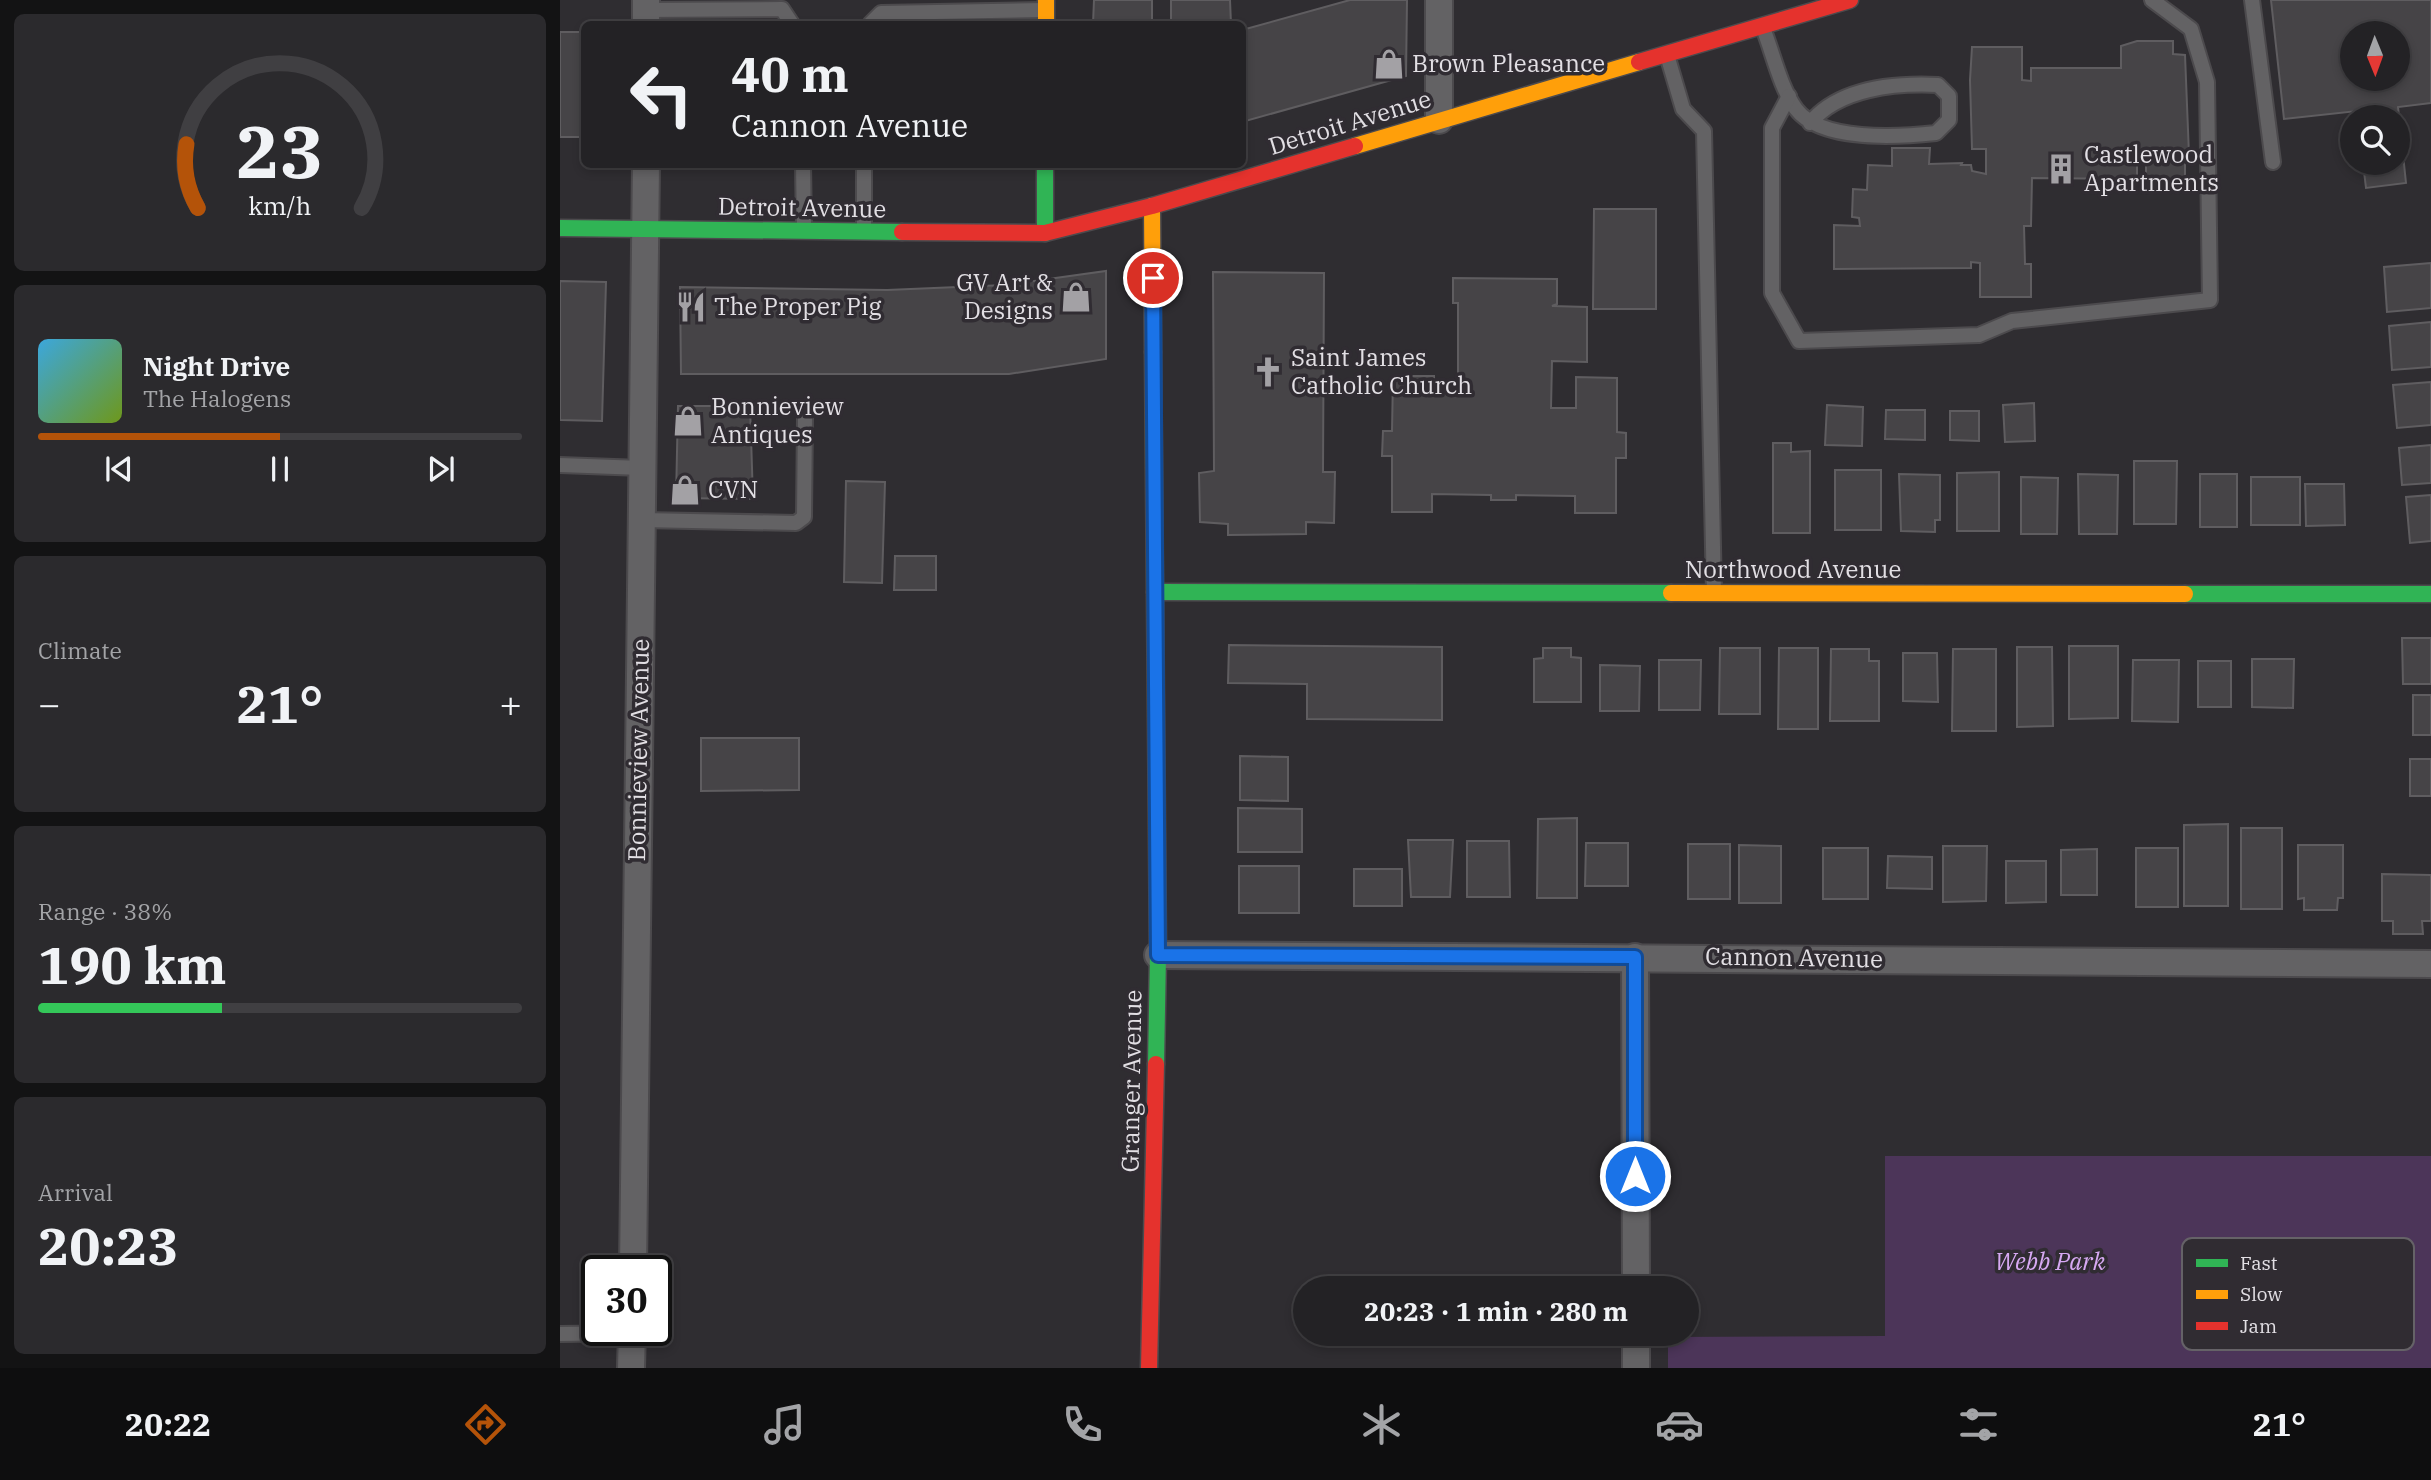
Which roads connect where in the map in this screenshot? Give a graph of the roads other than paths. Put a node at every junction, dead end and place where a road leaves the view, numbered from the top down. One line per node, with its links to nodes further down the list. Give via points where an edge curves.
1 (1439, 0): 12 (street)
2 (2152, 0): 11 (lane, via 2191,29 2207,82 2210,300 2012,321 1979,335 1799,341 1772,293 1772,128)
3 (2252, 0): 14 (lane)
4 (1836, 2): 9 (street, Detroit Avenue)
5 (646, 11): 7 (lane, via 782,9)
6 (1046, 11): 8 (lane, via 881,13)
7 (790, 21)
8 (873, 21)
9 (1762, 25): 10 (street, Detroit Avenue); 11 (lane)
10 (1666, 53): 12 (street, Detroit Avenue); 30 (lane, via 1683,110 1704,131)
11 (1789, 96): 13 (lane)
12 (1439, 120): 19 (street, Detroit Avenue)
13 (1810, 123): 13 (lane, via 1843,132 1936,133 1949,120 1949,96 1938,85 1866,92 1822,108)
14 (2273, 162)
15 (646, 168): 21 (street, Bonnieview Avenue)
16 (803, 168): 22 (lane)
17 (864, 168): 23 (lane)
18 (1045, 168): 24 (street)
19 (1152, 206): 24 (street, Detroit Avenue); 29 (street, Granger Avenue)
20 (560, 228): 21 (street, Detroit Avenue)
21 (645, 229): 22 (street, Detroit Avenue); 27 (street, Bonnieview Avenue)
22 (804, 231): 23 (street, Detroit Avenue)
23 (864, 231): 24 (street, Detroit Avenue)
24 (1045, 233)
25 (805, 417): 28 (lane, via 806,502 804,517 796,523)
26 (560, 465): 27 (lane)
27 (642, 468): 28 (street, Bonnieview Avenue)
28 (642, 520): 35 (street, Bonnieview Avenue)
29 (1155, 592): 30 (street, Northwood Avenue); 32 (street, Granger Avenue)
30 (1714, 593): 31 (street, Northwood Avenue)
31 (2431, 594)
32 (1158, 955): 33 (street, Cannon Avenue); 42 (street, Granger Avenue)
33 (1635, 957): 34 (street, Cannon Avenue); 36 (street)
34 (2431, 964)
35 (633, 1255)
36 (1636, 1276)
37 (581, 1333): 38 (lane)
38 (560, 1334)
39 (632, 1346): 41 (street)
40 (1636, 1346): 43 (street)
41 (631, 1368)
42 (1149, 1368)
43 (1636, 1368)

